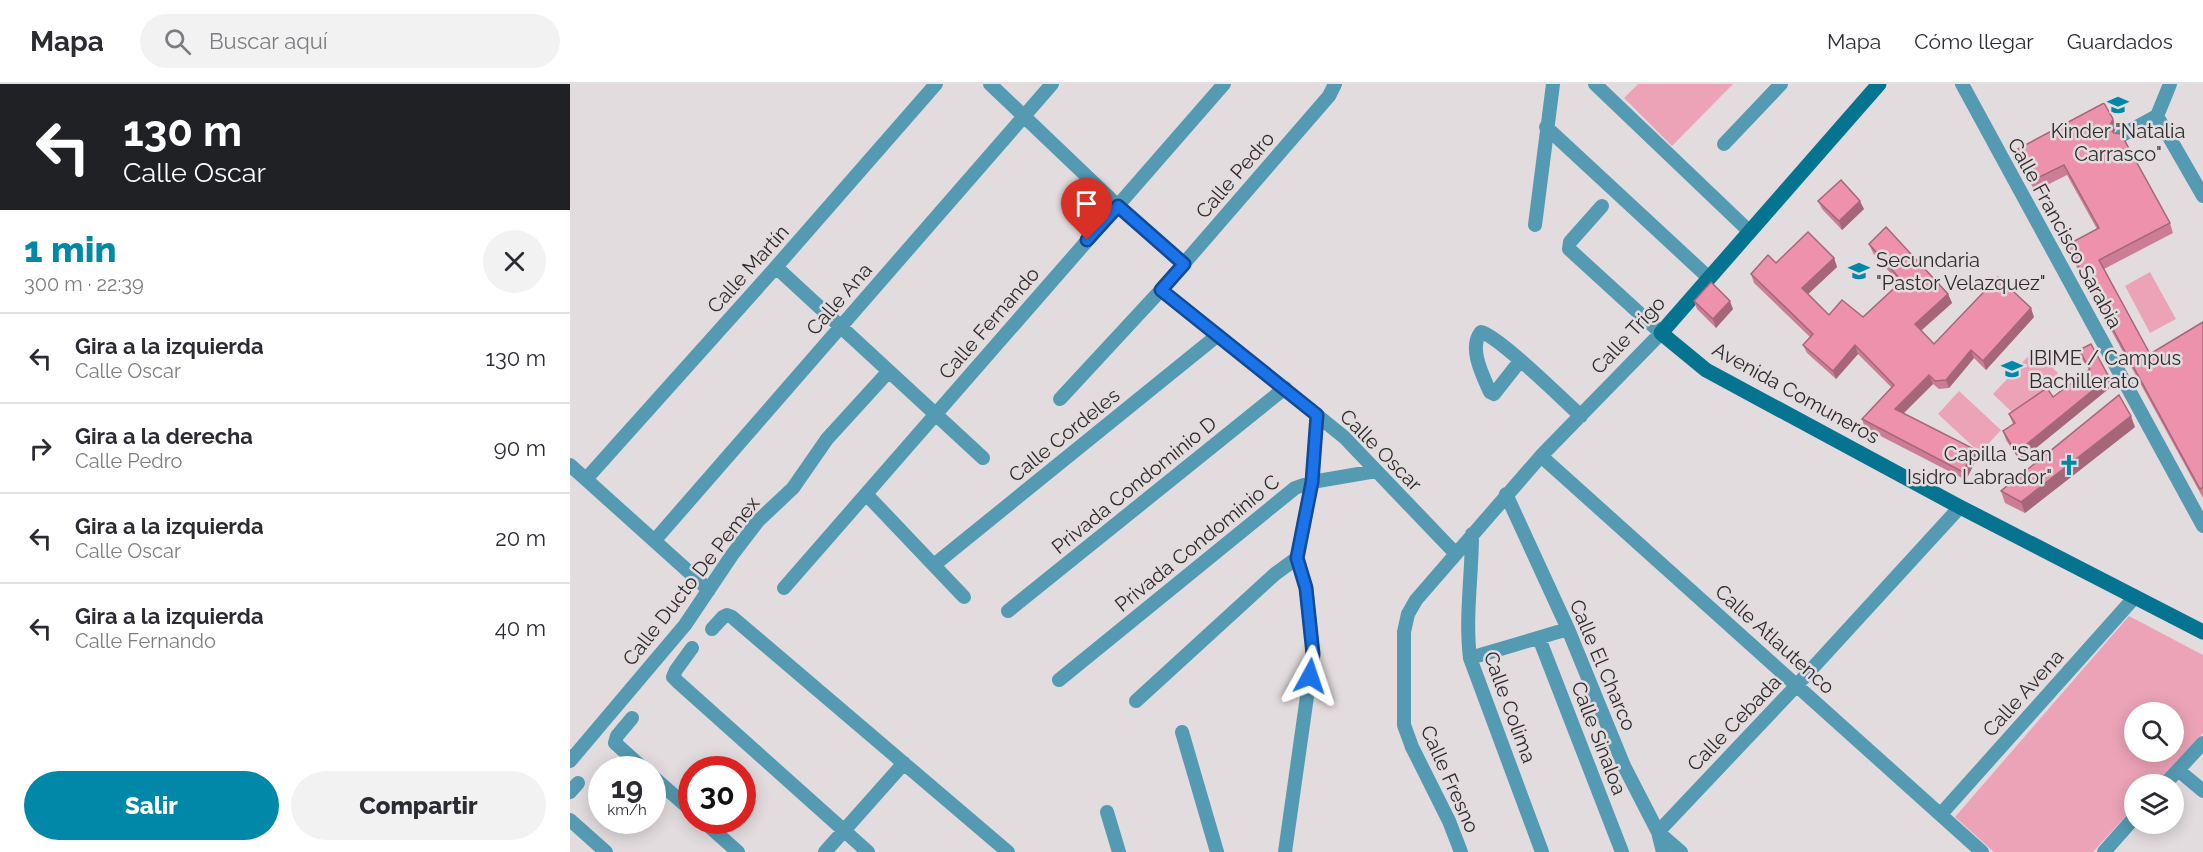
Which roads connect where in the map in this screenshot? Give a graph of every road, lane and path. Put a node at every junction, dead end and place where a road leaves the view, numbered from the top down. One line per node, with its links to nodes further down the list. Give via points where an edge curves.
1 (936, 84): 25 (street, Calle Martín)
2 (990, 84): 12 (street)
3 (1052, 84): 12 (street, Calle Ana)
4 (1224, 84): 20 (street, Calle Fernando)
5 (1335, 84): 24 (street, Calle Pedro, via 1329,96)
6 (1553, 84): 14 (street)
7 (1595, 84): 23 (street)
8 (1781, 84): 16 (street)
9 (1879, 84): 23 (main road, Calle Trigo)
10 (1962, 84): 47 (street, Calle Francisco Sarabia)
11 (2170, 84): 13 (street)
12 (1023, 116): 20 (street); 28 (street, Calle Ana)
13 (2157, 116): 15 (street); 17 (street)
14 (1546, 127): 22 (street); 26 (street)
15 (2122, 135)
16 (1724, 144)
17 (2189, 170): 18 (street); 19 (street)
18 (2203, 175)
19 (2203, 196)
20 (1118, 206): 24 (street); 35 (street, Calle Fernando)
21 (1602, 206): 29 (street, via 1569,249)
22 (1534, 225)
23 (1750, 232): 26 (main road, Calle Trigo)
24 (1184, 264): 27 (street, Calle Pedro)
25 (776, 267): 28 (street); 42 (street, Calle Martín)
26 (1709, 278): 29 (main road, Calle Trigo)
27 (1161, 290): 30 (street, Calle Oscar); 34 (street, Calle Pedro)
28 (841, 327): 32 (street); 49 (street, Calle Ana)
29 (1661, 333): 37 (street, Calle Trigo); 46 (main road, Avenida Comuneros, via 1706,370)
30 (1218, 335): 33 (street, Calle Oscar); 52 (street, Calle Cordeles)
31 (1520, 361): 31 (street, via 1488,334 1481,332 1477,336 1477,364 1490,392 1497,391); 37 (street)
32 (889, 370): 35 (street); 54 (street, Calle Ducto De Pemex, via 827,438 793,488 758,521)
33 (1285, 388): 36 (street, Calle Oscar); 57 (street, Privada Condominio D)
34 (1060, 399)
35 (935, 413): 39 (street); 44 (street, Calle Fernando)
36 (1317, 415): 41 (street, Calle Oscar); 43 (street)
37 (1581, 416): 38 (street, Calle Trigo)
38 (1541, 456): 45 (street, Calle Trigo); 66 (street, Calle Atlautenco)
39 (982, 458)
40 (570, 465): 42 (street)
41 (1376, 471): 43 (street, Privada Condominio C); 50 (street, Calle Oscar)
42 (587, 478): 49 (street)
43 (1312, 482): 51 (street); 65 (street, Privada Condominio C, via 1295,488)
44 (866, 494): 52 (street); 53 (street, Calle Fernando)
45 (1506, 494): 48 (street, Calle Trigo); 60 (street, Calle El Charco)
46 (1960, 507): 56 (main road, Avenida Comuneros); 66 (street, Calle Cebada)
47 (2203, 526)
48 (1472, 534): 50 (street, Calle Trigo); 64 (street, Calle Colima, via 1467,635)
49 (655, 540): 54 (street)
50 (1456, 554): 58 (street, Calle Trigo)
51 (1297, 558): 67 (street); 93 (street, via 1306,588 1313,654)
52 (934, 565): 55 (street)
53 (784, 588)
54 (709, 590): 72 (street, Calle Ducto De Pemex, via 685,625)
55 (964, 597)
56 (2134, 598): 61 (main road, Avenida Comuneros); 80 (street, Calle Avena)
57 (1008, 611)
58 (1408, 614): 94 (street, Calle Fresno, via 1404,632 1404,725)
59 (712, 629): 73 (street, via 723,617 732,617)
60 (1568, 629): 62 (street); 84 (street, Calle El Charco, via 1624,766)
61 (2203, 632)
62 (1539, 638): 64 (street); 96 (street, Calle Sinaloa)
63 (692, 648): 83 (street, via 673,677)
64 (1470, 658): 95 (street, Calle Colima)
65 (1059, 680)
66 (1797, 685): 80 (street, Calle Atlautenco); 84 (street, Calle Cebada)
67 (1136, 701)
68 (632, 718): 71 (street, via 615,743)
69 (1182, 732): 92 (street)
70 (2203, 743): 74 (street)
71 (629, 756)
72 (570, 761)
73 (904, 763): 83 (street); 90 (street)
74 (2178, 770): 75 (street); 77 (street)
75 (2174, 774)
76 (666, 788): 78 (street)
77 (2203, 791)
78 (678, 799)
79 (1107, 812): 91 (street)
80 (1941, 814): 99 (street, Calle Atlautenco)
81 (570, 820): 86 (street)
82 (2124, 829): 100 (street)
83 (844, 831): 88 (street); 89 (street)
84 (1658, 832): 97 (street, Calle El Charco); 98 (street)
85 (718, 834): 87 (street)
86 (606, 852)
87 (738, 852)
88 (825, 852)
89 (868, 852)
90 (1008, 852)
91 (1119, 852)
92 (1217, 852)
93 (1285, 852)
94 (1461, 852)
95 (1542, 852)
96 (1622, 852)
97 (1663, 852)
98 (1681, 852)
99 (1982, 852)
100 (2103, 852)

